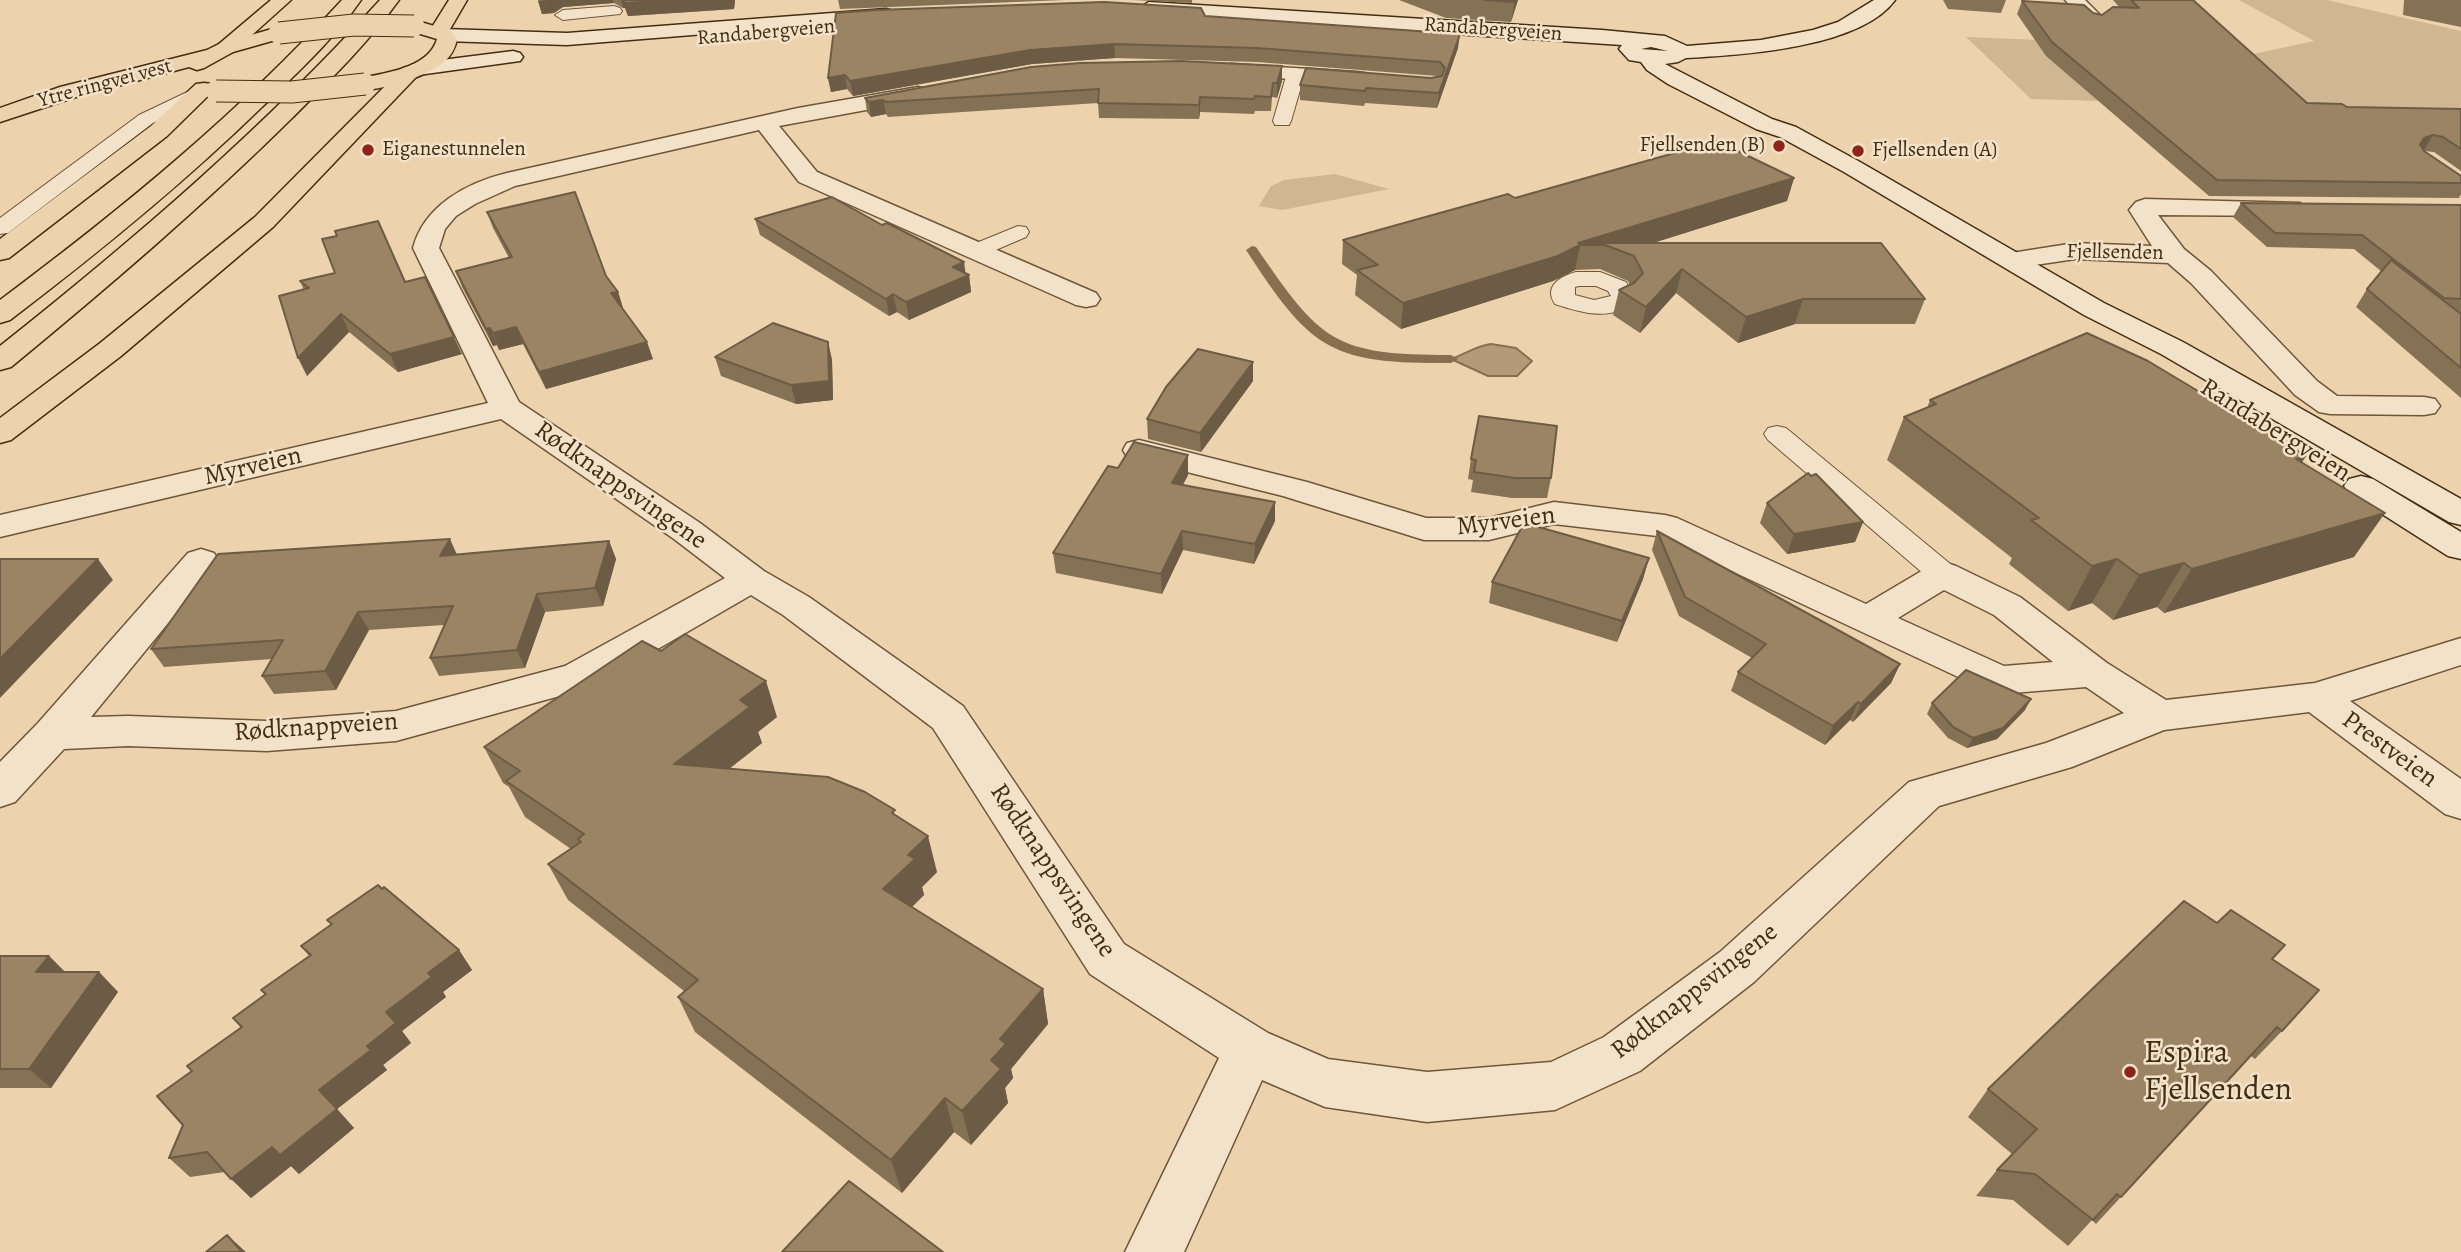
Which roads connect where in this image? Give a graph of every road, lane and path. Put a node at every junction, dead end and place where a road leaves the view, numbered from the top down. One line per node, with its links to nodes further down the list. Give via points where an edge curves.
1 (282, 0): 15 (main road)
2 (352, 0): 37 (main road, via 294,63 158,187)
3 (390, 0): 38 (main road, via 337,62 212,184)
4 (458, 0): 13 (main road)
5 (1886, 0): 16 (street, via 1865,17 1818,34)
6 (2074, 0): 11 (street)
7 (1201, 6): 8 (street, Randabergveien); 14 (street, Randabergveien, via 1458,37)
8 (1128, 10)
9 (614, 11): 10 (lane)
10 (563, 15)
11 (2095, 20)
12 (1789, 22): 14 (street, Randabergveien, via 1673,37)
13 (442, 34): 15 (main road, Ytre ringvei vest, bridge, via 414,26 354,25 279,33); 18 (main road, via 446,48); 18 (street, Randabergveien, via 567,39 904,18)
14 (1647, 49): 16 (street, via 1671,58); 27 (street, Randabergveien, via 1654,66 1676,79)
15 (219, 51): 22 (main road, via 193,69 191,78); 23 (main road, Ytre ringvei vest)
16 (1681, 53): 27 (street, Randabergveien, via 1780,121)
17 (1206, 69): 19 (street)
18 (414, 70): 22 (main road, Ytre ringvei vest, bridge, via 365,83 292,92); 41 (main road, via 264,222 110,350)
19 (1296, 73): 20 (street); 24 (lane)
20 (1390, 81)
21 (947, 88): 25 (street, Rødknappsvingene)
22 (206, 89): 26 (main road, Ytre ringvei vest, via 144,89 99,97); 29 (lane, via 146,119); 32 (main road, via 159,131)
23 (0, 115)
24 (1282, 121)
25 (765, 123): 31 (street, via 808,177); 40 (street, Rødknappsvingene, via 507,180 464,201 432,227 426,248)
26 (0, 127)
27 (1788, 132): 34 (street, Randabergveien)
28 (2320, 208): 33 (street, Fjellsenden, via 2145,207 2146,218)
29 (0, 228)
30 (1018, 232): 31 (lane)
31 (977, 251): 35 (street)
32 (0, 252)
33 (2175, 255): 34 (street, Fjellsenden, via 2071,250); 39 (street, Randabergveien, via 2283,366 2330,405)
34 (2015, 260): 36 (street, Randabergveien)
35 (1086, 299)
36 (2094, 309): 44 (street, Randabergveien, via 2172,348); 46 (street, Randabergveien, via 2150,352)
37 (0, 314)
38 (0, 361)
39 (2424, 406)
40 (506, 408): 45 (street, Myrveien); 49 (street, Rødknappsvingene)
41 (0, 433)
42 (1777, 434): 48 (lane)
43 (1134, 448): 50 (street, Myrveien, via 1295,489 1424,529 1489,529 1554,513 1665,526)
44 (2461, 514)
45 (0, 526)
46 (2461, 548)
47 (201, 561): 55 (street)
48 (1943, 574): 50 (street); 52 (street, via 2007,606)
49 (751, 579): 55 (street, Rødknappveien, via 578,677 396,726 267,736 128,731); 58 (street, Rødknappsvingene, via 796,606 948,716 1107,959)
50 (1868, 620): 52 (street, Myrveien, via 2000,680)
51 (2461, 651): 53 (street, Rødknappsvingene)
52 (2093, 674): 54 (street)
53 (2316, 697): 54 (street, Rødknappsvingene); 57 (street, Prestveien)
54 (2159, 716): 58 (street, Rødknappsvingene, via 2057,756 1924,794 1737,967 1622,1054 1555,1086 1427,1097 1325,1083)
55 (53, 734): 56 (street)
56 (0, 790)
57 (2461, 802)
58 (1250, 1050): 59 (street)
59 (1154, 1252)

